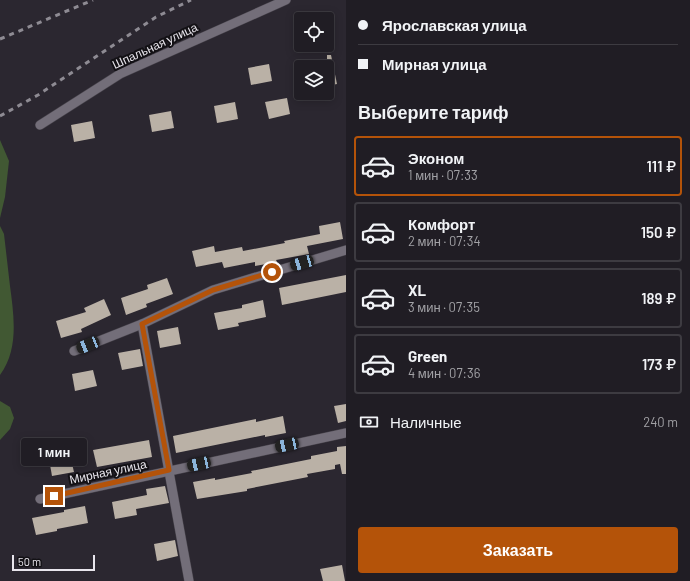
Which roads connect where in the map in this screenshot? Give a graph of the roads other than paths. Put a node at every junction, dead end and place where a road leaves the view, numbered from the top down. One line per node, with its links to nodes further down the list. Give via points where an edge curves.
1 (286, 0): 2 (street, Шпальная улица, via 120,74)
2 (40, 125)
3 (346, 250): 4 (street, via 213,290)
4 (142, 324): 5 (street); 7 (street)
5 (74, 351)
6 (346, 432): 7 (street, Мирная улица)
7 (169, 470): 8 (street, Мирная улица); 9 (street)
8 (40, 499)
9 (189, 581)

